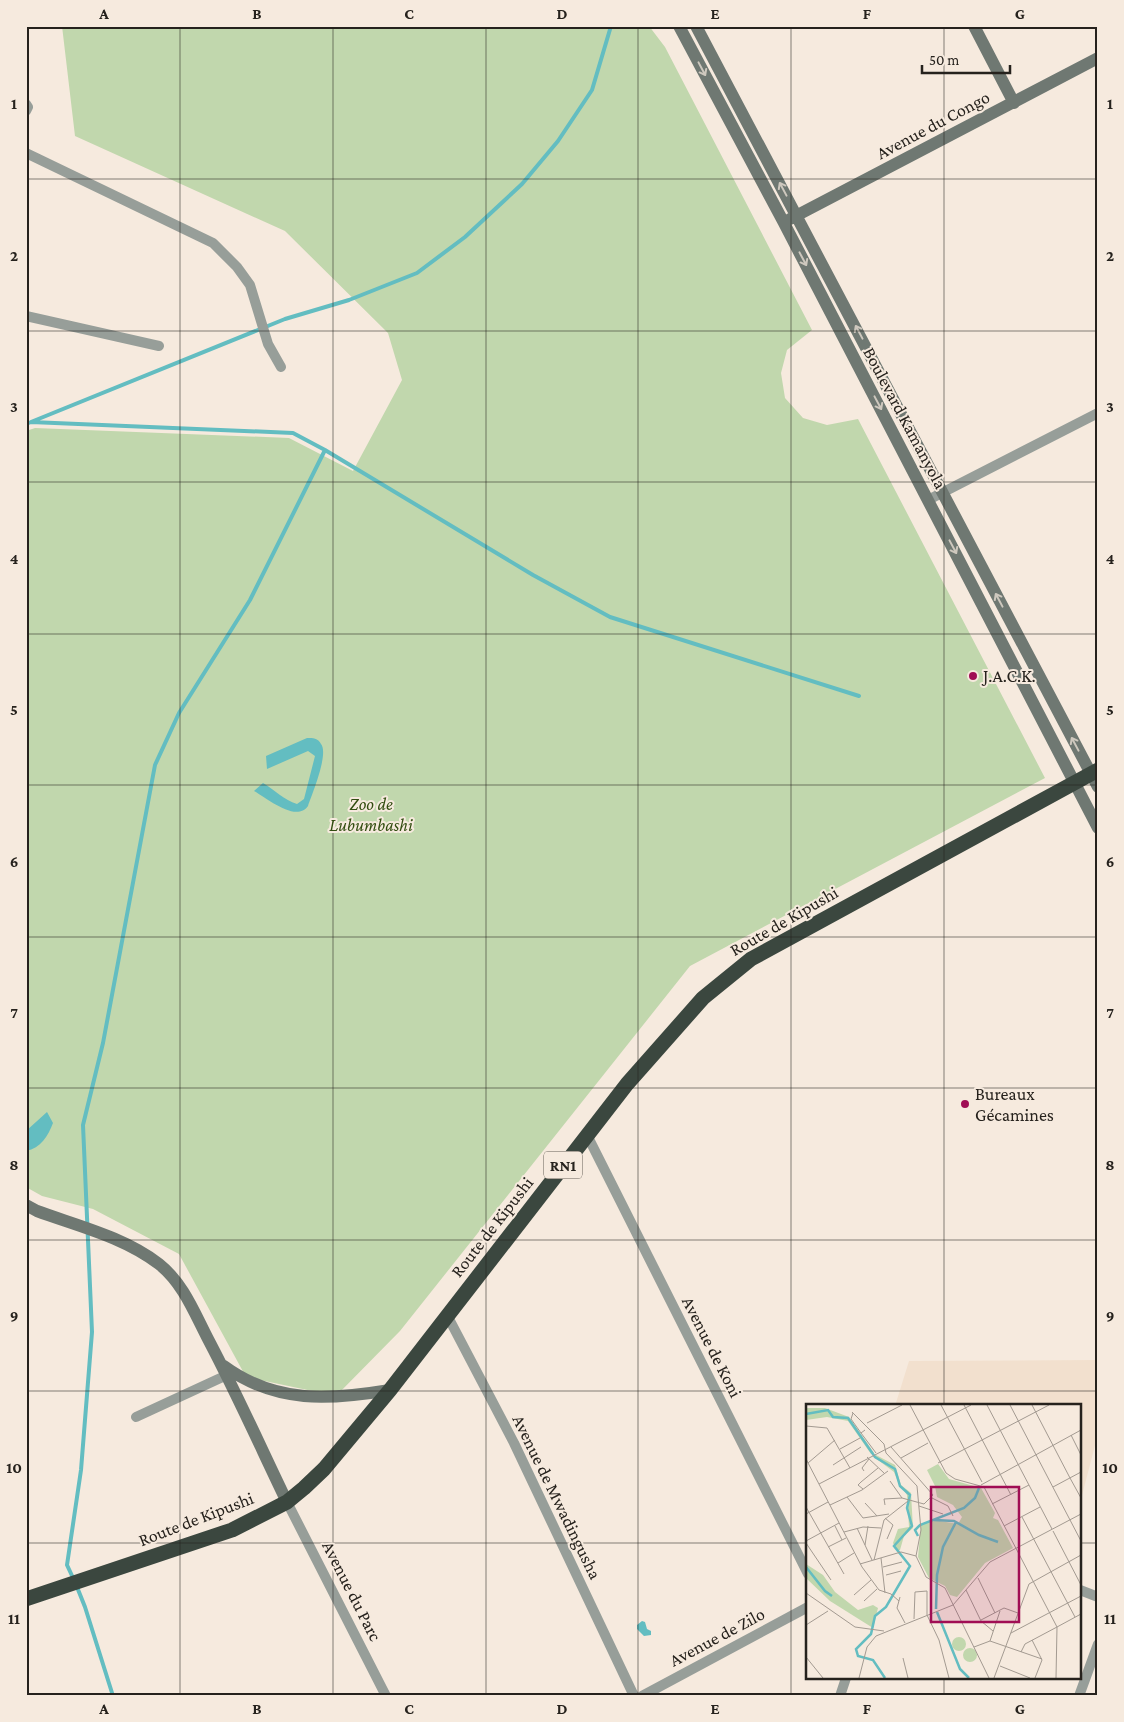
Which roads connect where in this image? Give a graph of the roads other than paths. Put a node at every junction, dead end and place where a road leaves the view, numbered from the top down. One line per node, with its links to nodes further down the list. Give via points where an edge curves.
1 (679, 26): 10 (main road, Boulevard Kamanyola, one-way to 10)
2 (696, 26): 9 (main road, Boulevard Kamanyola, one-way to 2)
3 (974, 26): 5 (main road)
4 (1098, 58): 5 (main road, Avenue du Congo)
5 (1014, 103): 9 (main road, Avenue du Congo)
6 (26, 104): 7 (street)
7 (26, 111)
8 (26, 153): 13 (street, via 214,243 250,285 268,344)
9 (797, 216): 10 (main road, Avenue du Congo); 15 (main road, Boulevard Kamanyola, one-way to 9)
10 (784, 223): 16 (main road, Boulevard Kamanyola, one-way to 16)
11 (26, 316): 12 (street)
12 (159, 346)
13 (281, 368)
14 (1098, 413): 15 (street)
15 (942, 492): 16 (street); 17 (main road, Boulevard Kamanyola, one-way to 15)
16 (928, 500): 18 (main road, Boulevard Kamanyola, one-way to 18)
17 (1094, 772): 18 (highway, RN1); 19 (main road, Boulevard Kamanyola)
18 (1075, 781): 20 (main road, Boulevard Kamanyola); 21 (highway, Route de Kipushi / RN1, via 746,963 685,1017)
19 (1098, 787)
20 (1098, 828)
21 (587, 1135): 23 (highway, Route de Kipushi / RN1); 28 (street, Avenue de Koni)
22 (26, 1205): 24 (main road, via 129,1246 147,1255 172,1275)
23 (447, 1315): 25 (highway, Route de Kipushi / RN1); 36 (street, Avenue de Mwadingusha, via 514,1443)
24 (224, 1370): 25 (main road, via 296,1396 329,1398); 26 (street); 27 (main road)
25 (390, 1390): 27 (highway, Route de Kipushi / RN1, via 324,1469)
26 (136, 1417)
27 (288, 1502): 31 (highway, Route de Kipushi / RN1, via 232,1530); 35 (street, Avenue du Parc)
28 (806, 1570)
29 (1082, 1591): 30 (street)
30 (1098, 1597)
31 (26, 1599)
32 (806, 1608): 37 (street, Avenue de Zilo)
33 (1098, 1644): 39 (street)
34 (845, 1680): 38 (street)
35 (386, 1696)
36 (634, 1696)
37 (642, 1696)
38 (840, 1696)
39 (1079, 1696)

